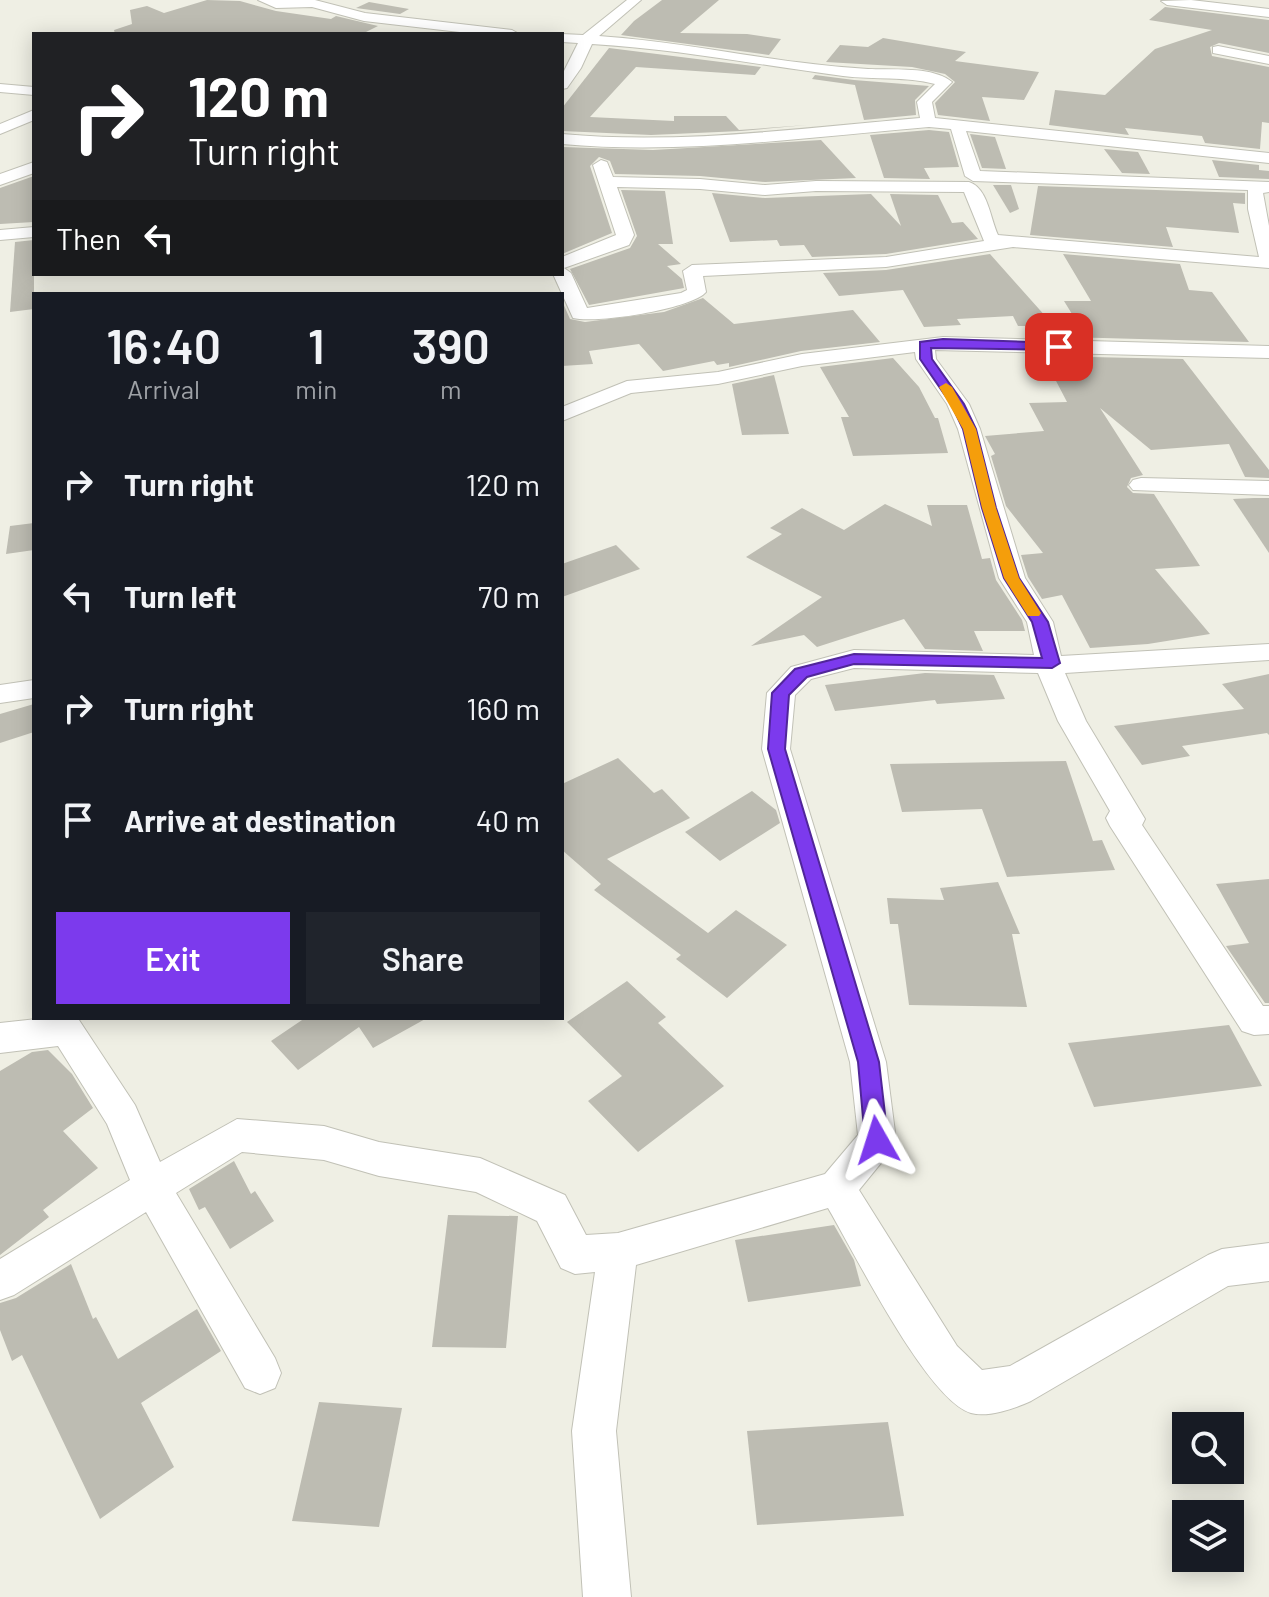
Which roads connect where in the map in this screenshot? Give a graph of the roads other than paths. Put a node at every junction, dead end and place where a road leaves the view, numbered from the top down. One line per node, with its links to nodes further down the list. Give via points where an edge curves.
1 (264, 0): 5 (street)
2 (635, 0): 7 (street)
3 (1167, 1): 4 (street)
4 (1269, 13)
5 (495, 32)
6 (564, 38): 7 (street)
7 (587, 39): 10 (street); 14 (street, via 847,72 932,77 945,82 924,101)
8 (1218, 50): 9 (street)
9 (1269, 60)
10 (564, 82)
11 (0, 88): 12 (street)
12 (32, 91)
13 (32, 116): 16 (street)
14 (929, 122): 15 (street); 18 (street, via 803,135)
15 (957, 125): 19 (street); 25 (street, via 973,176)
16 (0, 129)
17 (564, 139): 18 (street)
18 (604, 143): 24 (street, via 599,157)
19 (1269, 158)
20 (4, 160): 21 (street)
21 (32, 167)
22 (32, 168): 23 (street)
23 (0, 180)
24 (605, 182): 28 (street, via 765,190 969,187 991,239); 29 (street, via 623,241)
25 (1264, 187): 30 (street, via 1255,192 1255,209)
26 (32, 232): 27 (street)
27 (0, 235)
28 (1018, 242): 30 (street); 31 (street, via 886,262 692,271 697,292 686,298 597,314 580,314)
29 (564, 262)
30 (1269, 263)
31 (563, 276)
32 (925, 352): 33 (street, via 943,343); 34 (street, via 896,348 718,378 627,387); 38 (street, via 969,429 1012,578 1040,622)
33 (1269, 352)
34 (564, 414)
35 (1141, 485): 36 (street)
36 (1269, 488)
37 (1269, 652): 38 (street)
38 (1052, 663): 41 (street, via 1052,676 1072,721 1130,819 1121,818 1254,1021); 43 (street, via 854,659 801,673 781,693 776,749 868,1062 877,1140)
39 (32, 689): 40 (street)
40 (0, 694)
41 (1269, 1020)
42 (0, 1038): 44 (street, via 67,1030 122,1116)
43 (837, 1188): 45 (street); 46 (street, via 942,1361 975,1393 1016,1386 1222,1268)
44 (153, 1189): 45 (street, via 237,1135 324,1143 379,1159 480,1175 551,1208 575,1255); 47 (street); 48 (street)
45 (618, 1252): 49 (street, via 594,1431)
46 (1269, 1262)
47 (0, 1281)
48 (260, 1373)
49 (607, 1597)

